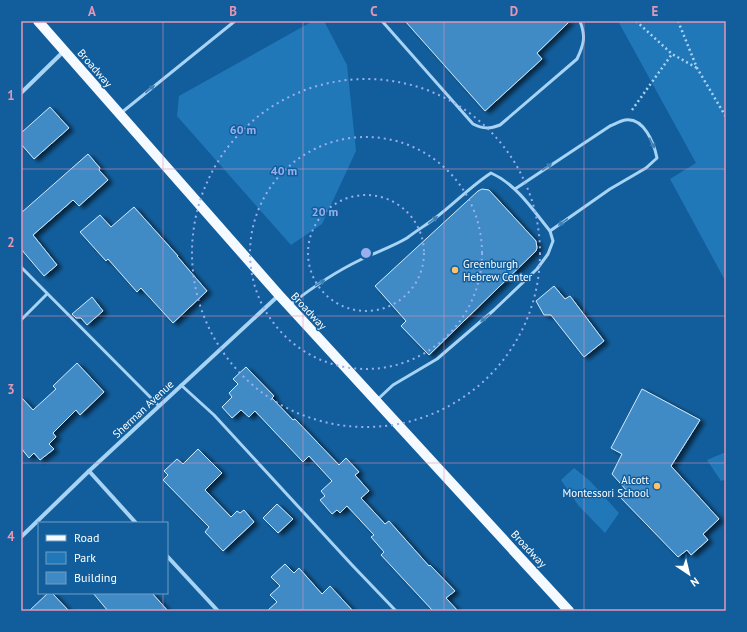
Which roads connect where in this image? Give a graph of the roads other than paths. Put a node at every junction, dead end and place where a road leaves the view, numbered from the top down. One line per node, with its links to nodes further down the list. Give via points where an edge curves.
1 (38, 21): 5 (main road, Broadway)
2 (382, 21): 3 (lane, via 473,124 486,128 500,125 577,59 583,44 584,32)
3 (580, 21)
4 (232, 22): 7 (lane, one-way to 4)
5 (65, 51): 6 (street); 7 (main road, Broadway)
6 (21, 93)
7 (120, 114): 12 (main road, Broadway)
8 (515, 189): 9 (lane); 9 (lane, one-way to 9, via 610,126 624,120 634,120 645,129 655,147 657,158 646,168 610,189); 13 (lane, one-way to 8, via 334,274 405,239 492,173)
9 (550, 231): 16 (lane, one-way to 16, via 553,241 548,254 537,269 437,359 393,385)
10 (21, 267): 11 (lane)
11 (47, 294): 14 (lane); 17 (lane)
12 (279, 295): 13 (main road, Broadway); 15 (street, Sherman Avenue)
13 (288, 306): 16 (main road, Broadway)
14 (21, 320)
15 (182, 386): 17 (street, Sherman Avenue); 23 (lane, via 214,415)
16 (375, 401): 24 (main road, Broadway)
17 (159, 406): 18 (street, Sherman Avenue)
18 (89, 471): 19 (street); 20 (street, Sherman Avenue)
19 (135, 522)
20 (21, 537)
21 (168, 557): 22 (street)
22 (218, 611)
23 (396, 611)
24 (569, 611)

